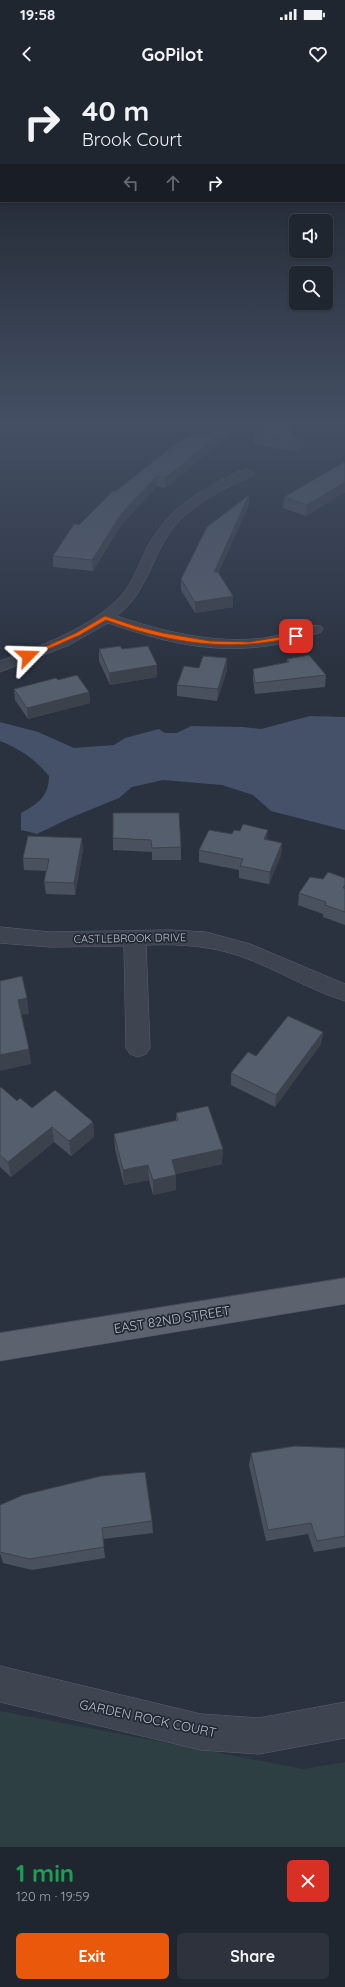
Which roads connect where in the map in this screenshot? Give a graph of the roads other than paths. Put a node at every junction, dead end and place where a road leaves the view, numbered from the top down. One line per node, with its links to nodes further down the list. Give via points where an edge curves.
1 (186, 507): 2 (street, via 159,538 130,594)
2 (105, 618): 3 (street, via 162,635 226,643 250,644 285,639); 4 (street, via 72,637)
3 (315, 629)
4 (0, 667)
5 (0, 935): 6 (street, CASTLEBROOK DRIVE, via 35,939)
6 (135, 938): 7 (street, CASTLEBROOK DRIVE, via 184,937 223,943 248,950); 8 (street)
7 (345, 993)
8 (138, 1048)
9 (345, 1291): 10 (main road, EAST 82ND STREET)
10 (0, 1347)
11 (0, 1684): 12 (street, GARDEN ROCK COURT, via 201,1732 259,1736)
12 (345, 1720)

